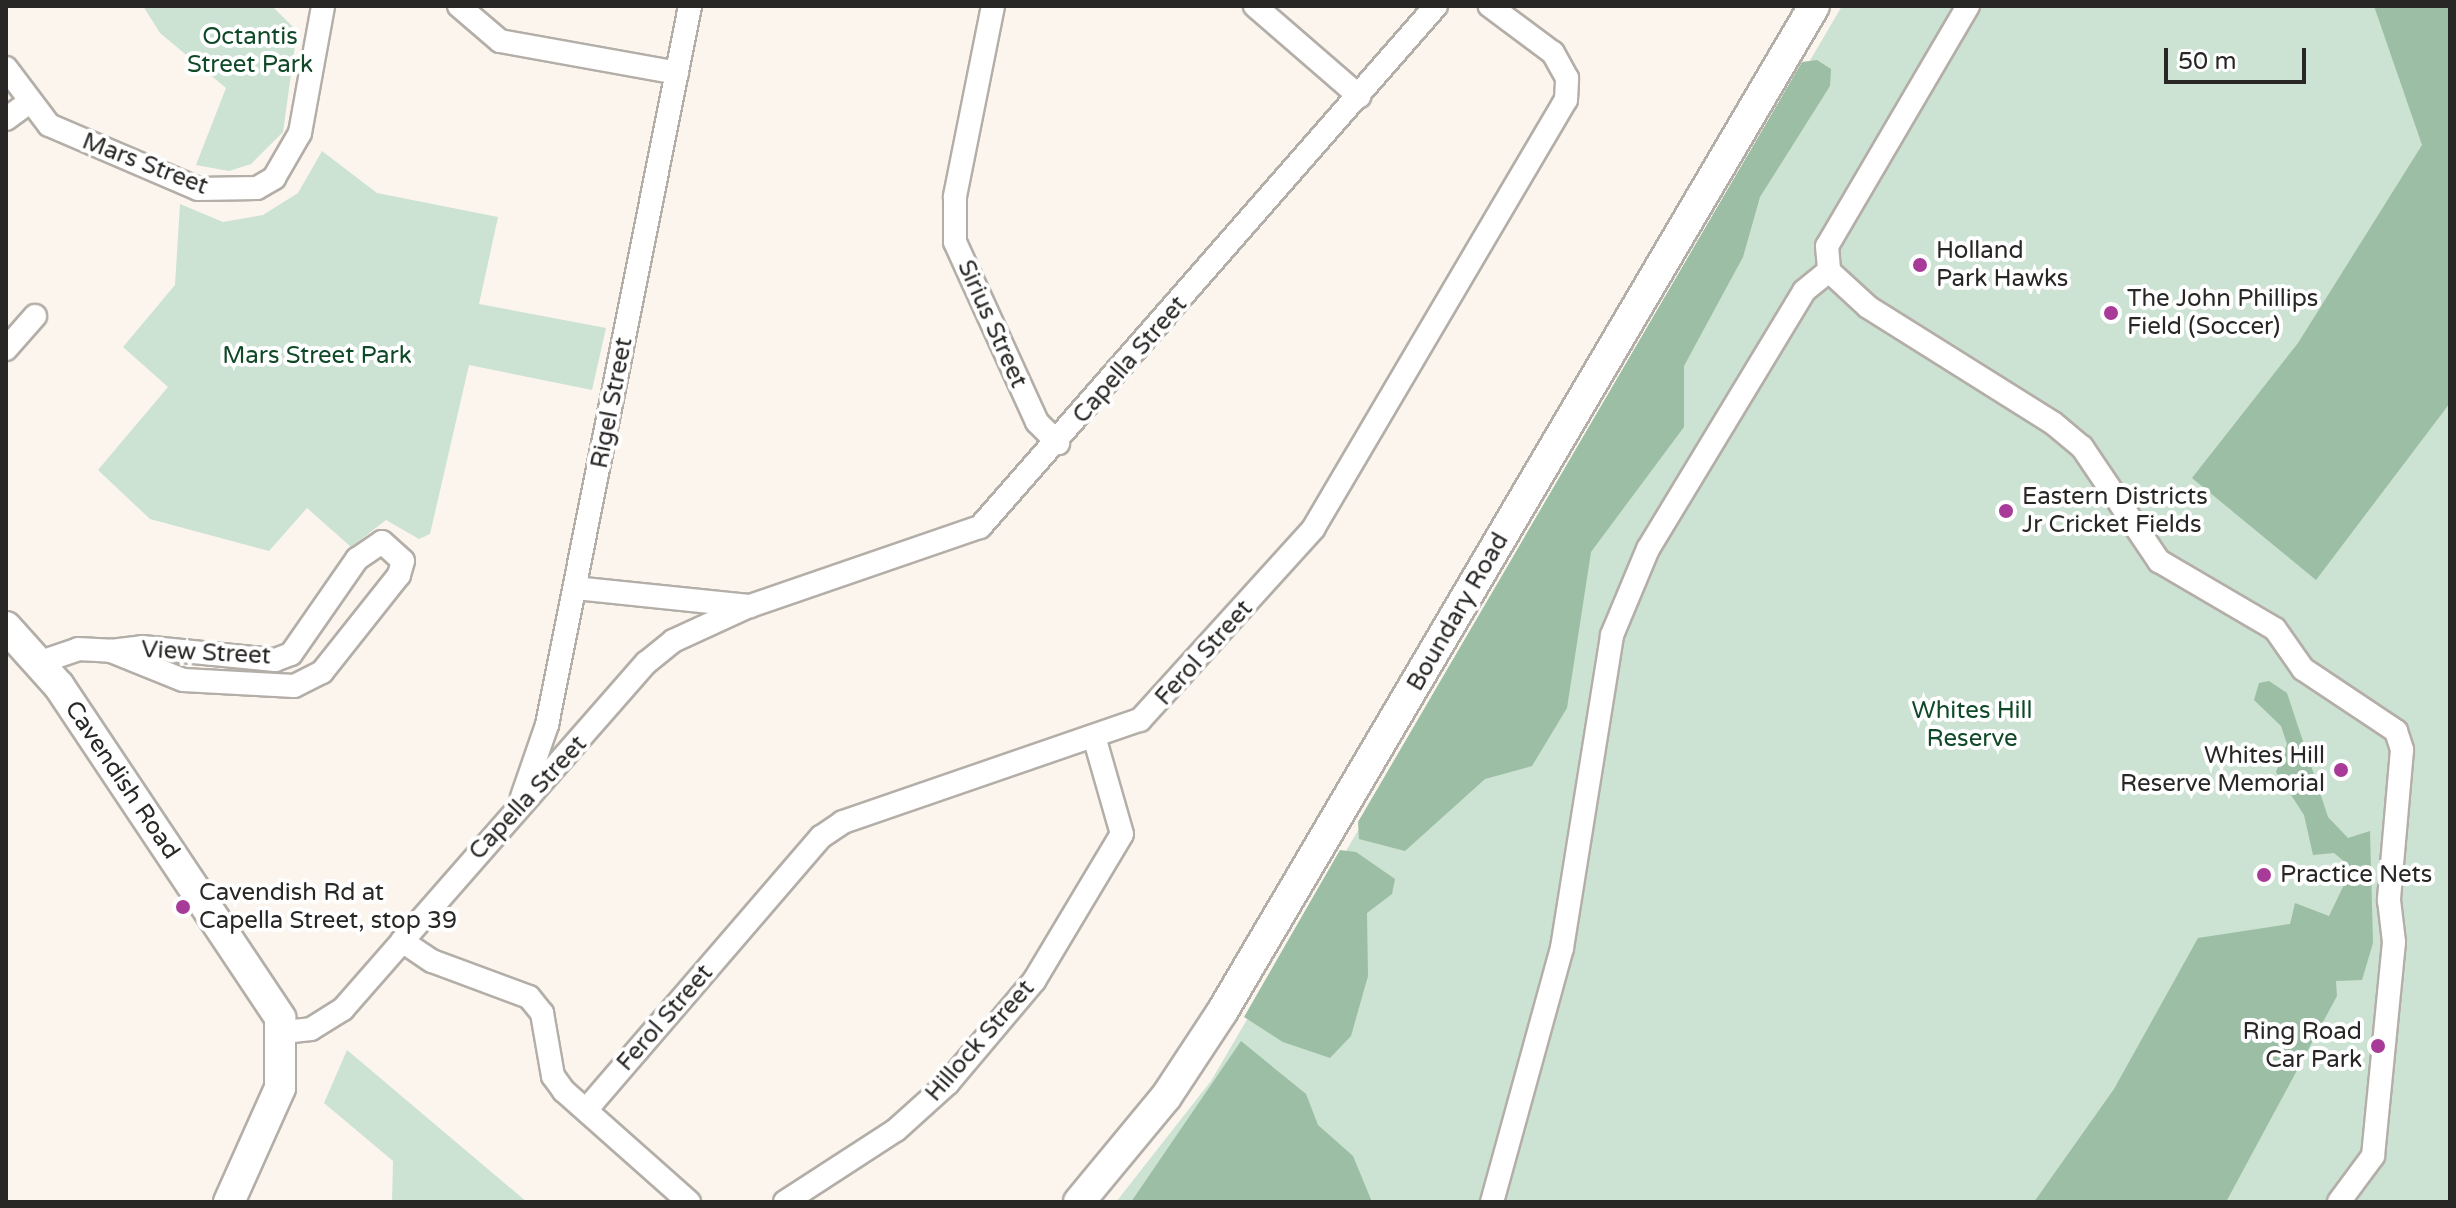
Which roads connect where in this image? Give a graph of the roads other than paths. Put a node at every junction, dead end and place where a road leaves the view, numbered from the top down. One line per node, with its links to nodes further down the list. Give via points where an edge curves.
1 (323, 6): 13 (street, Mars Street, via 300,133 274,178 257,188 198,189 49,125)
2 (459, 6): 11 (street, via 500,41)
3 (690, 6): 11 (street, Rigel Street)
4 (993, 6): 18 (street, Sirius Street, via 955,197 955,242 1037,422)
5 (1255, 6): 12 (street)
6 (1436, 6): 12 (street, Capella Street)
7 (1490, 6): 24 (street, Ferol Street, via 1553,53 1567,78 1566,100 1313,529 1157,708)
8 (1814, 6): 32 (main road, Boundary Road, via 1222,1012 1166,1097)
9 (1968, 6): 15 (street, via 1827,246)
10 (6, 68): 13 (street, Mars Street)
11 (677, 73): 19 (street, Rigel Street)
12 (1359, 96): 18 (street, Capella Street)
13 (28, 103): 14 (street)
14 (6, 119)
15 (1829, 271): 33 (street, via 1804,291 1648,549 1612,635 1562,948); 34 (street, via 1868,307 2063,431 2082,447 2159,561 2275,629 2303,669 2396,731 2402,750 2389,900 2394,942 2373,1156)
16 (35, 316): 17 (street)
17 (6, 349)
18 (1058, 443): 20 (street, Capella Street, via 980,527)
19 (575, 588): 20 (street, Capella Street); 25 (street, Rigel Street, via 547,725)
20 (750, 606): 25 (street, Capella Street, via 673,641)
21 (6, 627): 23 (main road, Cavendish Road)
22 (111, 651): 22 (street, View Street, via 142,647 275,660 309,637 370,545 382,542 403,561 335,657 294,686 183,680); 23 (street, View Street, via 78,649)
23 (41, 662): 27 (main road, Cavendish Road, via 266,992)
24 (1095, 740): 28 (street, Ferol Street, via 843,822 821,837); 31 (street, Hillock Street, via 1122,834 1034,981 948,1083 896,1130)
25 (522, 797): 26 (street, Capella Street)
26 (402, 941): 27 (street, Capella Street, via 343,1009 311,1029); 28 (street, via 432,961 529,997 542,1013 553,1076)
27 (284, 1032): 29 (main road, Cavendish Road, via 280,1088)
28 (586, 1110): 30 (street)
29 (229, 1202)
30 (689, 1202)
31 (785, 1202)
32 (1079, 1202)
33 (1492, 1202)
34 (2339, 1202)

